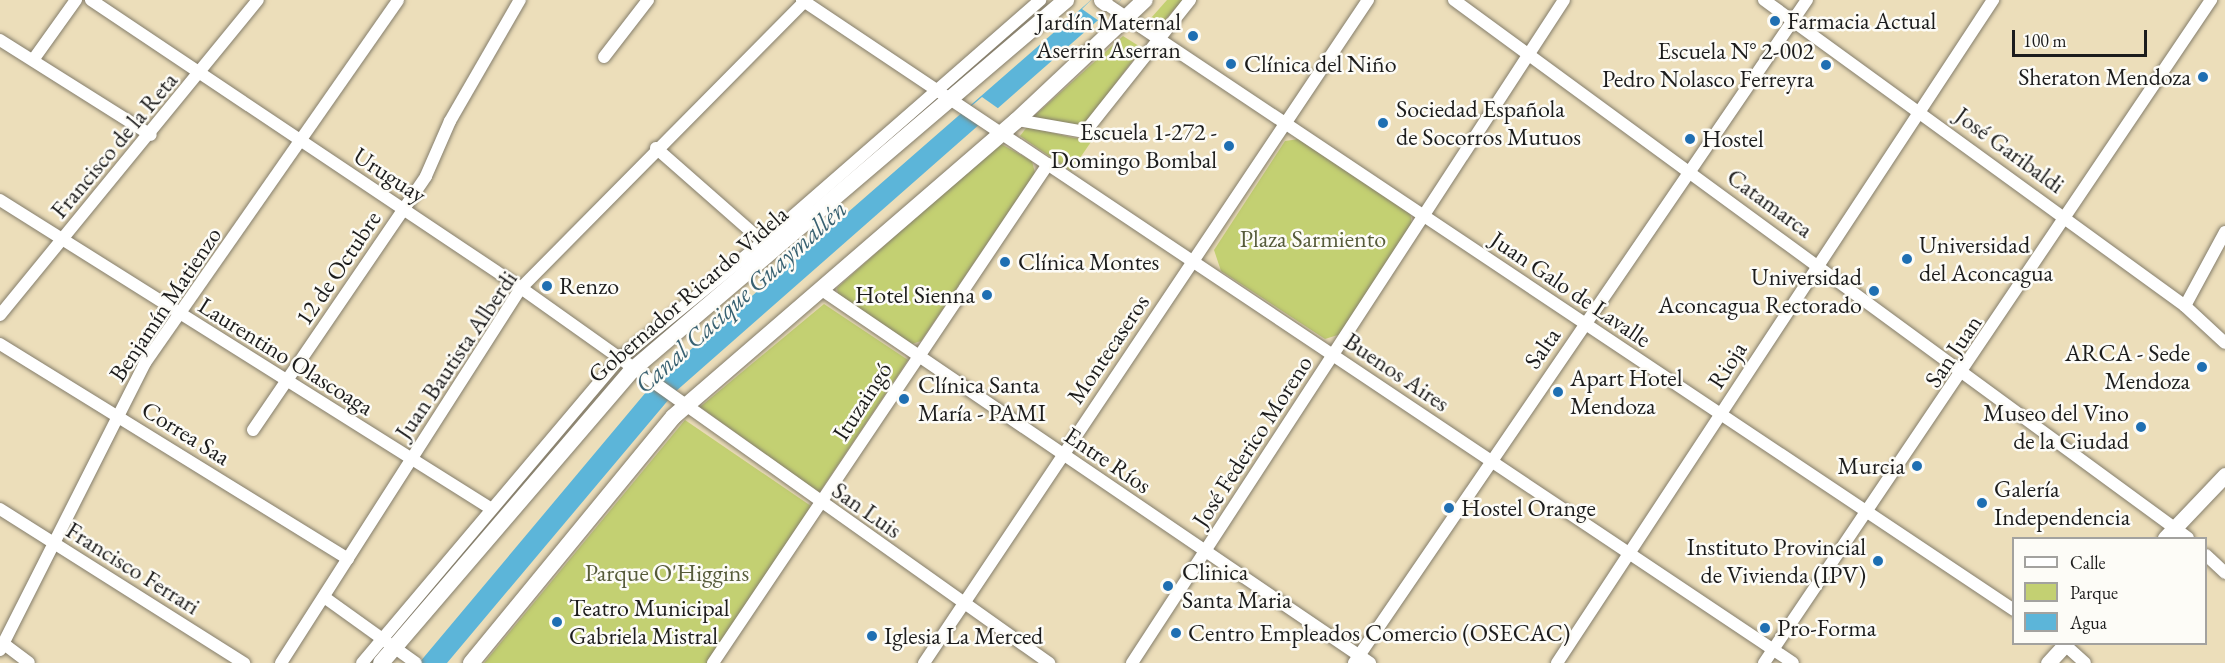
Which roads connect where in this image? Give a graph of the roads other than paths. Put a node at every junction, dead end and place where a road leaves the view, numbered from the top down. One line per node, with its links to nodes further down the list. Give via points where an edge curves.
1 (76, 0): 26 (street)
2 (91, 0): 27 (street, Uruguay)
3 (258, 0): 27 (street, Francisco de la Reta)
4 (398, 0): 34 (street, Benjamín Matienzo)
5 (520, 0): 39 (street, 12 de Octubre, via 450,120 426,176)
6 (648, 0): 25 (street)
7 (1040, 0): 28 (street)
8 (1066, 0): 28 (highway, Gobernador Ricardo Videla)
9 (1145, 0): 20 (highway)
10 (1190, 0): 22 (street)
11 (1368, 0): 31 (street, Montecaseros)
12 (1454, 0): 24 (street, Catamarca)
13 (1564, 0): 24 (street, José Federico Moreno)
14 (1764, 0): 21 (street, José Garibaldi)
15 (1807, 0): 21 (street, Salta)
16 (1993, 0): 29 (street, Rioja)
17 (2211, 0): 41 (street, San Juan)
18 (804, 1): 28 (street, Buenos Aires); 35 (street, Juan Bautista Alberdi)
19 (1106, 4): 20 (street, Juan Galo de Lavalle)
20 (1128, 18): 22 (street, Juan Galo de Lavalle); 30 (highway)
21 (1793, 21): 29 (street, José Garibaldi); 37 (street, Salta)
22 (1156, 37): 30 (street, via 1085,132); 31 (street, Juan Galo de Lavalle)
23 (0, 40): 26 (street)
24 (1529, 54): 37 (street, Catamarca); 40 (street, José Federico Moreno)
25 (604, 57)
26 (33, 60): 33 (street)
27 (201, 74): 33 (street, Francisco de la Reta); 34 (street, Uruguay)
28 (945, 95): 32 (street, Buenos Aires); 44 (street); 57 (highway, Gobernador Ricardo Videla)
29 (1918, 109): 41 (street, José Garibaldi); 46 (street, Rioja)
30 (1017, 120): 32 (highway)
31 (1285, 123): 40 (street, Juan Galo de Lavalle); 45 (street, Montecaseros)
32 (1002, 133): 36 (street, Buenos Aires); 48 (highway)
33 (151, 135): 43 (street, Francisco de la Reta)
34 (302, 142): 39 (street, Uruguay); 51 (street, Benjamín Matienzo)
35 (656, 148): 44 (street); 47 (street, Juan Bautista Alberdi)
36 (1048, 164): 45 (street, Buenos Aires); 56 (street, Ituzaingó)
37 (1690, 170): 46 (street, Catamarca); 52 (street, Salta)
38 (0, 200): 43 (street, Laurentino Olascoaga)
39 (404, 208): 47 (street, Uruguay); 59 (street, 12 de Octubre)
40 (1424, 215): 52 (street, Juan Galo de Lavalle); 55 (street, José Federico Moreno)
41 (2066, 218): 49 (street, José Garibaldi); 58 (street, San Juan)
42 (2225, 232): 49 (street)
43 (60, 242): 50 (street, Francisco de la Reta); 51 (street, Laurentino Olascoaga)
44 (763, 242): 57 (street)
45 (1194, 260): 55 (street, Buenos Aires); 64 (street, Montecaseros)
46 (1818, 265): 58 (street, Catamarca); 62 (street, Rioja)
47 (521, 288): 57 (street, Uruguay); 65 (street, Juan Bautista Alberdi)
48 (822, 290): 56 (street, Entre Ríos); 60 (highway)
49 (2185, 306): 53 (street, José Garibaldi)
50 (0, 315)
51 (180, 315): 59 (street, Laurentino Olascoaga); 61 (street, Benjamín Matienzo)
52 (1585, 323): 62 (street, Juan Galo de Lavalle); 66 (street, Salta)
53 (2225, 343)
54 (0, 344): 61 (street, Correa Saa)
55 (1333, 354): 66 (street, Buenos Aires); 76 (street, José Federico Moreno)
56 (917, 356): 64 (street, Entre Ríos); 68 (street, Ituzaingó)
57 (624, 366): 60 (street, Uruguay); 69 (street); 84 (highway, Gobernador Ricardo Videla)
58 (1965, 371): 71 (street, San Juan); 72 (street, Catamarca)
59 (286, 381): 63 (street, 12 de Octubre); 65 (street, Laurentino Olascoaga)
60 (666, 396): 68 (street, San Luis); 97 (highway)
61 (116, 414): 75 (street, Benjamín Matienzo); 79 (street, Correa Saa)
62 (1720, 414): 71 (street, Juan Galo de Lavalle); 77 (street, Rioja)
63 (253, 430)
64 (1063, 454): 76 (street, Entre Ríos); 82 (street, Montecaseros)
65 (412, 459): 69 (street, Laurentino Olascoaga); 79 (street, Juan Bautista Alberdi)
66 (1489, 459): 77 (street, Buenos Aires); 89 (street, Salta)
67 (2225, 476): 72 (main road)
68 (820, 504): 82 (street, San Luis); 90 (street, Ituzaingó)
69 (490, 508): 84 (street)
70 (0, 509): 75 (street, Francisco Ferrari)
71 (1868, 513): 83 (street, Juan Galo de Lavalle); 88 (street, San Juan)
72 (2176, 527): 73 (main road); 74 (street, Catamarca)
73 (2166, 537)
74 (2187, 537)
75 (53, 542): 87 (street, Benjamín Matienzo); 92 (street, Francisco Ferrari)
76 (1205, 552): 89 (street, Entre Ríos); 100 (street, José Federico Moreno)
77 (1629, 553): 88 (street, Buenos Aires); 102 (street, Rioja)
78 (2207, 557): 80 (street)
79 (348, 559): 81 (street, Juan Bautista Alberdi)
80 (2225, 573)
81 (324, 597): 84 (street); 93 (street, Juan Bautista Alberdi)
82 (963, 603): 98 (street, Montecaseros); 99 (street, San Luis)
83 (2012, 609)
84 (388, 643): 94 (street); 95 (highway, Gobernador Ricardo Videla); 96 (street)
85 (2064, 645): 105 (main road)
86 (2066, 645): 106 (street)
87 (2, 647): 91 (street)
88 (1773, 650): 103 (street, San Juan); 104 (street, Buenos Aires)
89 (1357, 659): 101 (street, Entre Ríos)
90 (717, 662)
91 (29, 663)
92 (244, 663)
93 (281, 663)
94 (362, 663)
95 (381, 663)
96 (416, 663)
97 (471, 663)
98 (924, 663)
99 (1049, 663)
100 (1132, 663)
101 (1370, 663)
102 (1557, 663)
103 (1764, 663)
104 (1793, 663)
105 (2048, 663)
106 (2085, 663)

